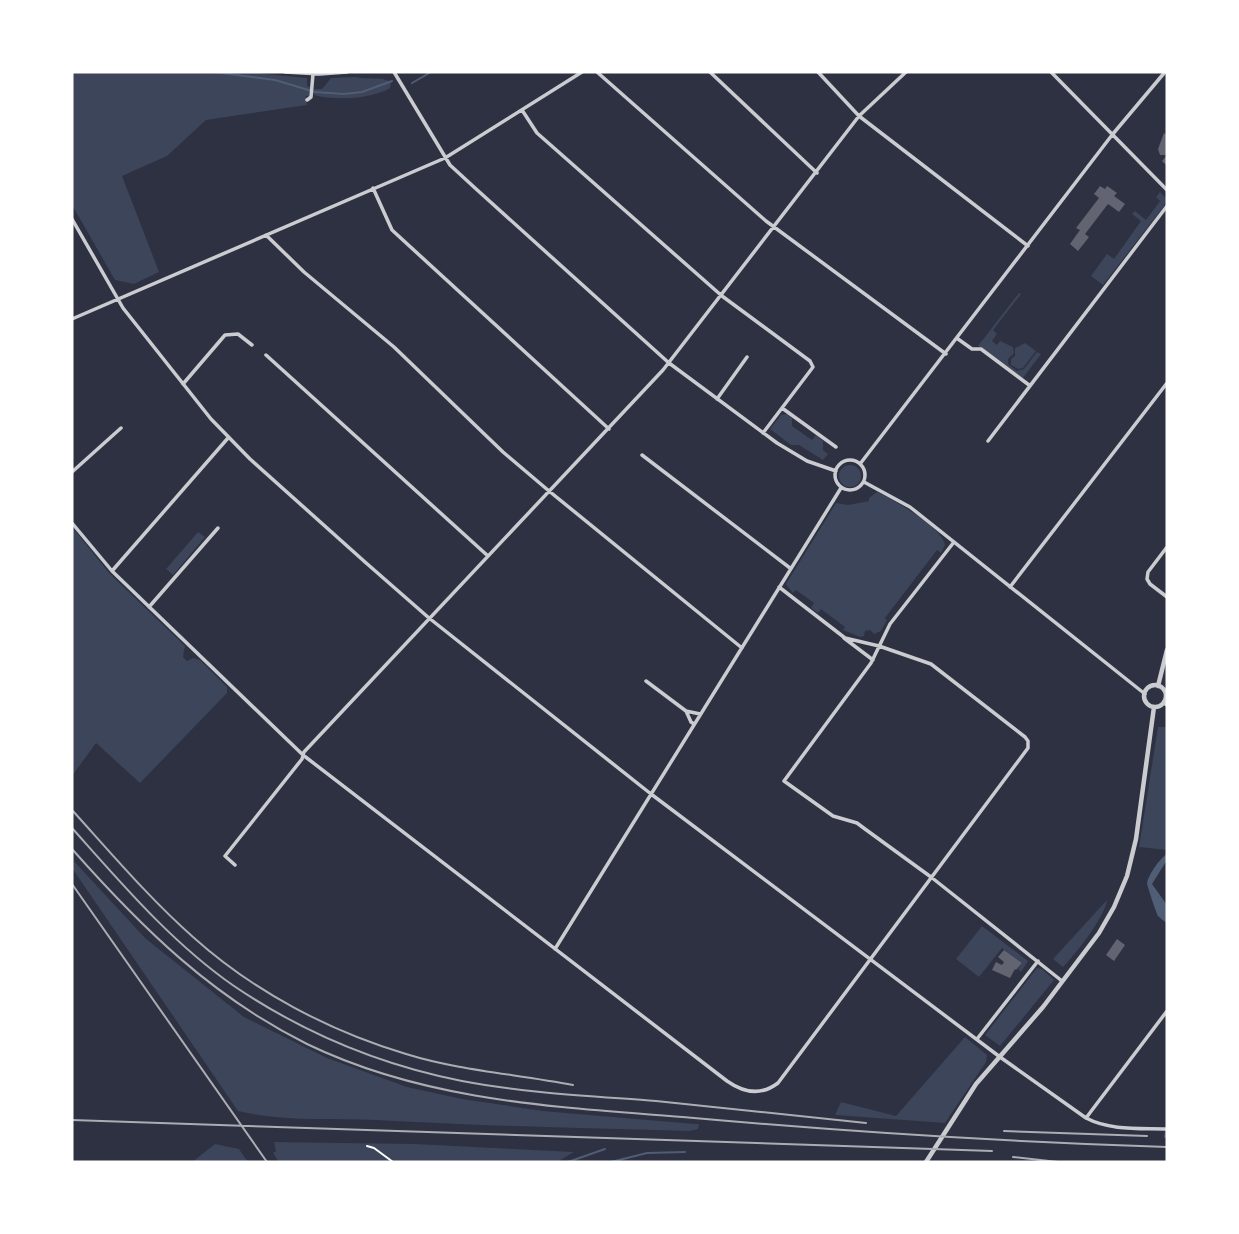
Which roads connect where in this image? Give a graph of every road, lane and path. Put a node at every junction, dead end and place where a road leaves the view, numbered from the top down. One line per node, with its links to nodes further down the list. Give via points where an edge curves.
1 (285, 72): 11 (street)
2 (347, 72): 11 (street)
3 (394, 72): 16 (street)
4 (582, 72): 13 (street)
5 (597, 72): 22 (street)
6 (710, 72): 17 (street)
7 (818, 72): 14 (street)
8 (906, 72): 14 (street)
9 (1051, 72): 15 (street)
10 (1165, 72): 15 (street)
11 (313, 74): 12 (street)
12 (307, 100)
13 (522, 110): 16 (street); 25 (street, via 545,140)
14 (859, 116): 17 (street); 24 (street)
15 (1112, 135): 19 (street); 24 (street)
16 (445, 158): 18 (street); 33 (street)
17 (817, 173): 22 (street)
18 (373, 188): 23 (street); 40 (street, via 392,230)
19 (1167, 190)
20 (1167, 206): 36 (street)
21 (72, 219): 26 (street)
22 (774, 228): 25 (street); 30 (street)
23 (266, 235): 26 (street); 51 (street)
24 (1028, 246): 28 (street)
25 (722, 296): 33 (street); 38 (street, via 810,361 813,367)
26 (117, 300): 27 (street); 35 (street)
27 (72, 319)
28 (958, 339): 30 (street); 36 (street, via 972,349 981,349)
29 (251, 345): 35 (street, via 238,334 225,335)
30 (946, 354): 46 (street)
31 (266, 355): 56 (street)
32 (747, 358): 37 (street)
33 (669, 363): 37 (street); 40 (street)
34 (1167, 383): 60 (street)
35 (183, 384): 42 (street)
36 (1029, 385): 43 (street)
37 (717, 399): 41 (street)
38 (782, 408): 41 (street); 44 (street)
39 (121, 428): 48 (street)
40 (609, 429): 51 (street)
41 (763, 433): 47 (street, via 798,456)
42 (228, 438): 58 (street); 63 (street)
43 (988, 441)
44 (836, 447)
45 (642, 455): 57 (street)
46 (860, 464): 47 (street, via 846,461); 49 (street)
47 (836, 471): 50 (street)
48 (72, 472)
49 (864, 482): 50 (street, via 854,490); 54 (street, via 901,500)
50 (841, 488): 57 (street)
51 (549, 491): 56 (street); 66 (street)
52 (72, 523): 58 (street)
53 (218, 528): 62 (street)
54 (954, 542): 60 (street); 65 (street)
55 (1167, 547): 61 (street, via 1147,579)
56 (488, 556): 63 (street)
57 (791, 568): 59 (street)
58 (112, 571): 62 (street)
59 (779, 587): 64 (street); 66 (street)
60 (1010, 587): 71 (street)
61 (1167, 597)
62 (149, 607): 77 (street)
63 (429, 618): 77 (street); 78 (street)
64 (840, 634): 65 (street); 68 (street)
65 (879, 646): 68 (street); 80 (street, via 931,664 1028,741 1028,748)
66 (742, 648): 75 (street)
67 (1167, 650): 70 (street)
68 (873, 660): 80 (street, via 784,780 833,816 856,823)
69 (646, 681): 74 (street)
70 (1158, 686): 71 (street, via 1149,687); 72 (street, via 1166,692)
71 (1145, 694): 73 (street)
72 (1166, 704): 73 (street)
73 (1154, 707): 84 (street, via 1127,876 1107,920)
74 (685, 711): 75 (street); 76 (street)
75 (701, 714): 76 (street)
76 (694, 724): 78 (street)
77 (303, 755): 79 (street, via 225,856); 81 (street)
78 (651, 794): 81 (street); 82 (street)
79 (235, 865)
80 (931, 877): 82 (street); 83 (street)
81 (555, 949): 82 (street, via 727,1082 752,1092 769,1090 778,1083)
82 (870, 959): 86 (street)
83 (1038, 961): 84 (street); 86 (street)
84 (1062, 981): 87 (street)
85 (1167, 1011): 88 (street)
86 (976, 1039): 87 (street)
87 (1000, 1057): 88 (street); 92 (street, via 968,1095)
88 (1086, 1118): 89 (street, via 1099,1125)
89 (1167, 1129)
90 (367, 1146): 91 (path)
91 (393, 1162)
92 (926, 1162)

